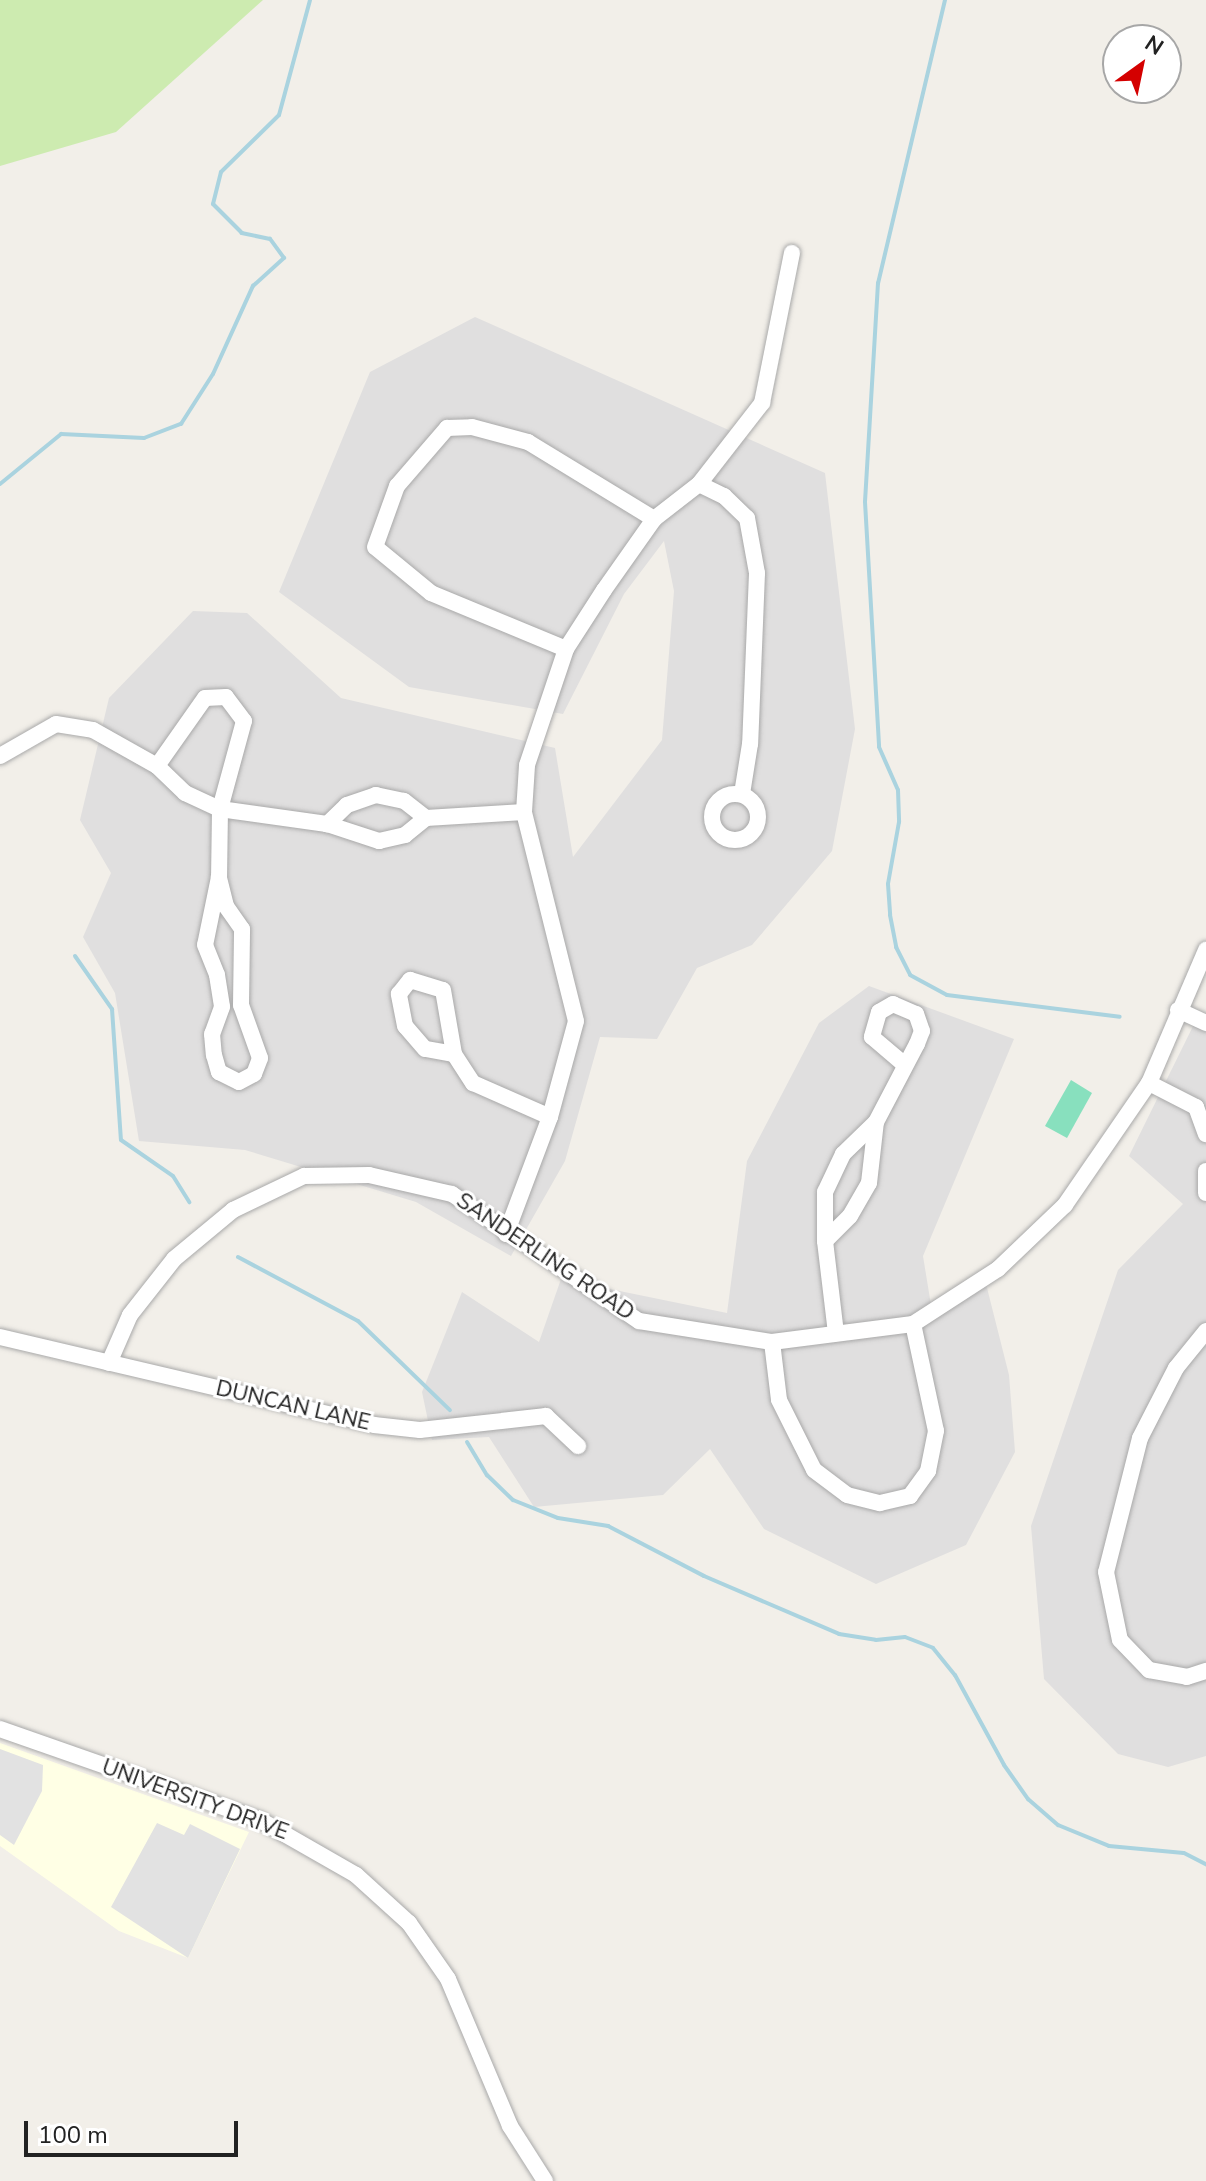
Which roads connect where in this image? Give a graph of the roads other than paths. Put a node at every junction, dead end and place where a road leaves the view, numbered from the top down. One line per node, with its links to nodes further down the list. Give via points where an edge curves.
1 (792, 253): 2 (street, via 762,403)
2 (699, 484): 3 (street); 7 (street, via 724,496 747,518 757,573 751,730)
3 (654, 519): 4 (street); 4 (street, via 528,442 472,427 447,428 397,486 375,547 431,593)
4 (566, 649): 9 (street, via 527,765)
5 (0, 756): 6 (street, via 56,724 93,730)
6 (157, 766): 8 (street, via 185,793); 8 (street, via 205,698 226,697 244,721)
7 (742, 794)
8 (220, 809): 11 (street); 12 (street)
9 (524, 812): 10 (street); 21 (street, via 576,1021)
10 (426, 818): 11 (street, via 405,835 379,841); 11 (street, via 404,801 376,795 347,805)
11 (327, 824)
12 (219, 877): 14 (street, via 226,906 242,929); 15 (street, via 205,945)
13 (1206, 950): 16 (street, SANDERLING ROAD)
14 (240, 989): 15 (street); 15 (street, via 260,1058 254,1074 239,1082 219,1072 214,1055)
15 (220, 992)
16 (1178, 1010): 17 (street); 20 (street, SANDERLING ROAD)
17 (1206, 1023)
18 (454, 1054): 18 (street, via 443,990 410,980 399,994 405,1026 425,1049); 21 (street, via 473,1083)
19 (905, 1065): 22 (street)
20 (1149, 1083): 23 (street, via 1196,1107); 28 (street, SANDERLING ROAD, via 1065,1205 998,1269)
21 (550, 1117): 26 (street)
22 (876, 1122): 27 (street, via 869,1183 850,1216); 27 (street, via 834,1170 825,1192)
23 (1206, 1134)
24 (1206, 1171): 25 (street)
25 (1206, 1193)
26 (506, 1234): 32 (street, SANDERLING ROAD, via 639,1321); 33 (street, SANDERLING ROAD, via 452,1194 423,1184 369,1175 304,1176 233,1210 174,1259 130,1315)
27 (825, 1241): 30 (street)
28 (913, 1324): 30 (street, SANDERLING ROAD); 32 (street, via 936,1431 928,1471 910,1496 880,1503 847,1495 814,1470 779,1400)
29 (1206, 1331): 35 (street, via 1176,1368 1140,1438 1106,1572 1120,1640 1149,1670 1187,1677)
30 (836, 1333): 32 (street, SANDERLING ROAD)
31 (0, 1337): 33 (street, DUNCAN LANE)
32 (772, 1342)
33 (109, 1363): 34 (street, DUNCAN LANE, via 374,1425 420,1430 546,1416)
34 (578, 1446)
35 (1206, 1671)
36 (0, 1729): 37 (street, UNIVERSITY DRIVE, via 260,1820 356,1875 409,1923 436,1960 459,2000 510,2126)
37 (545, 2181)

